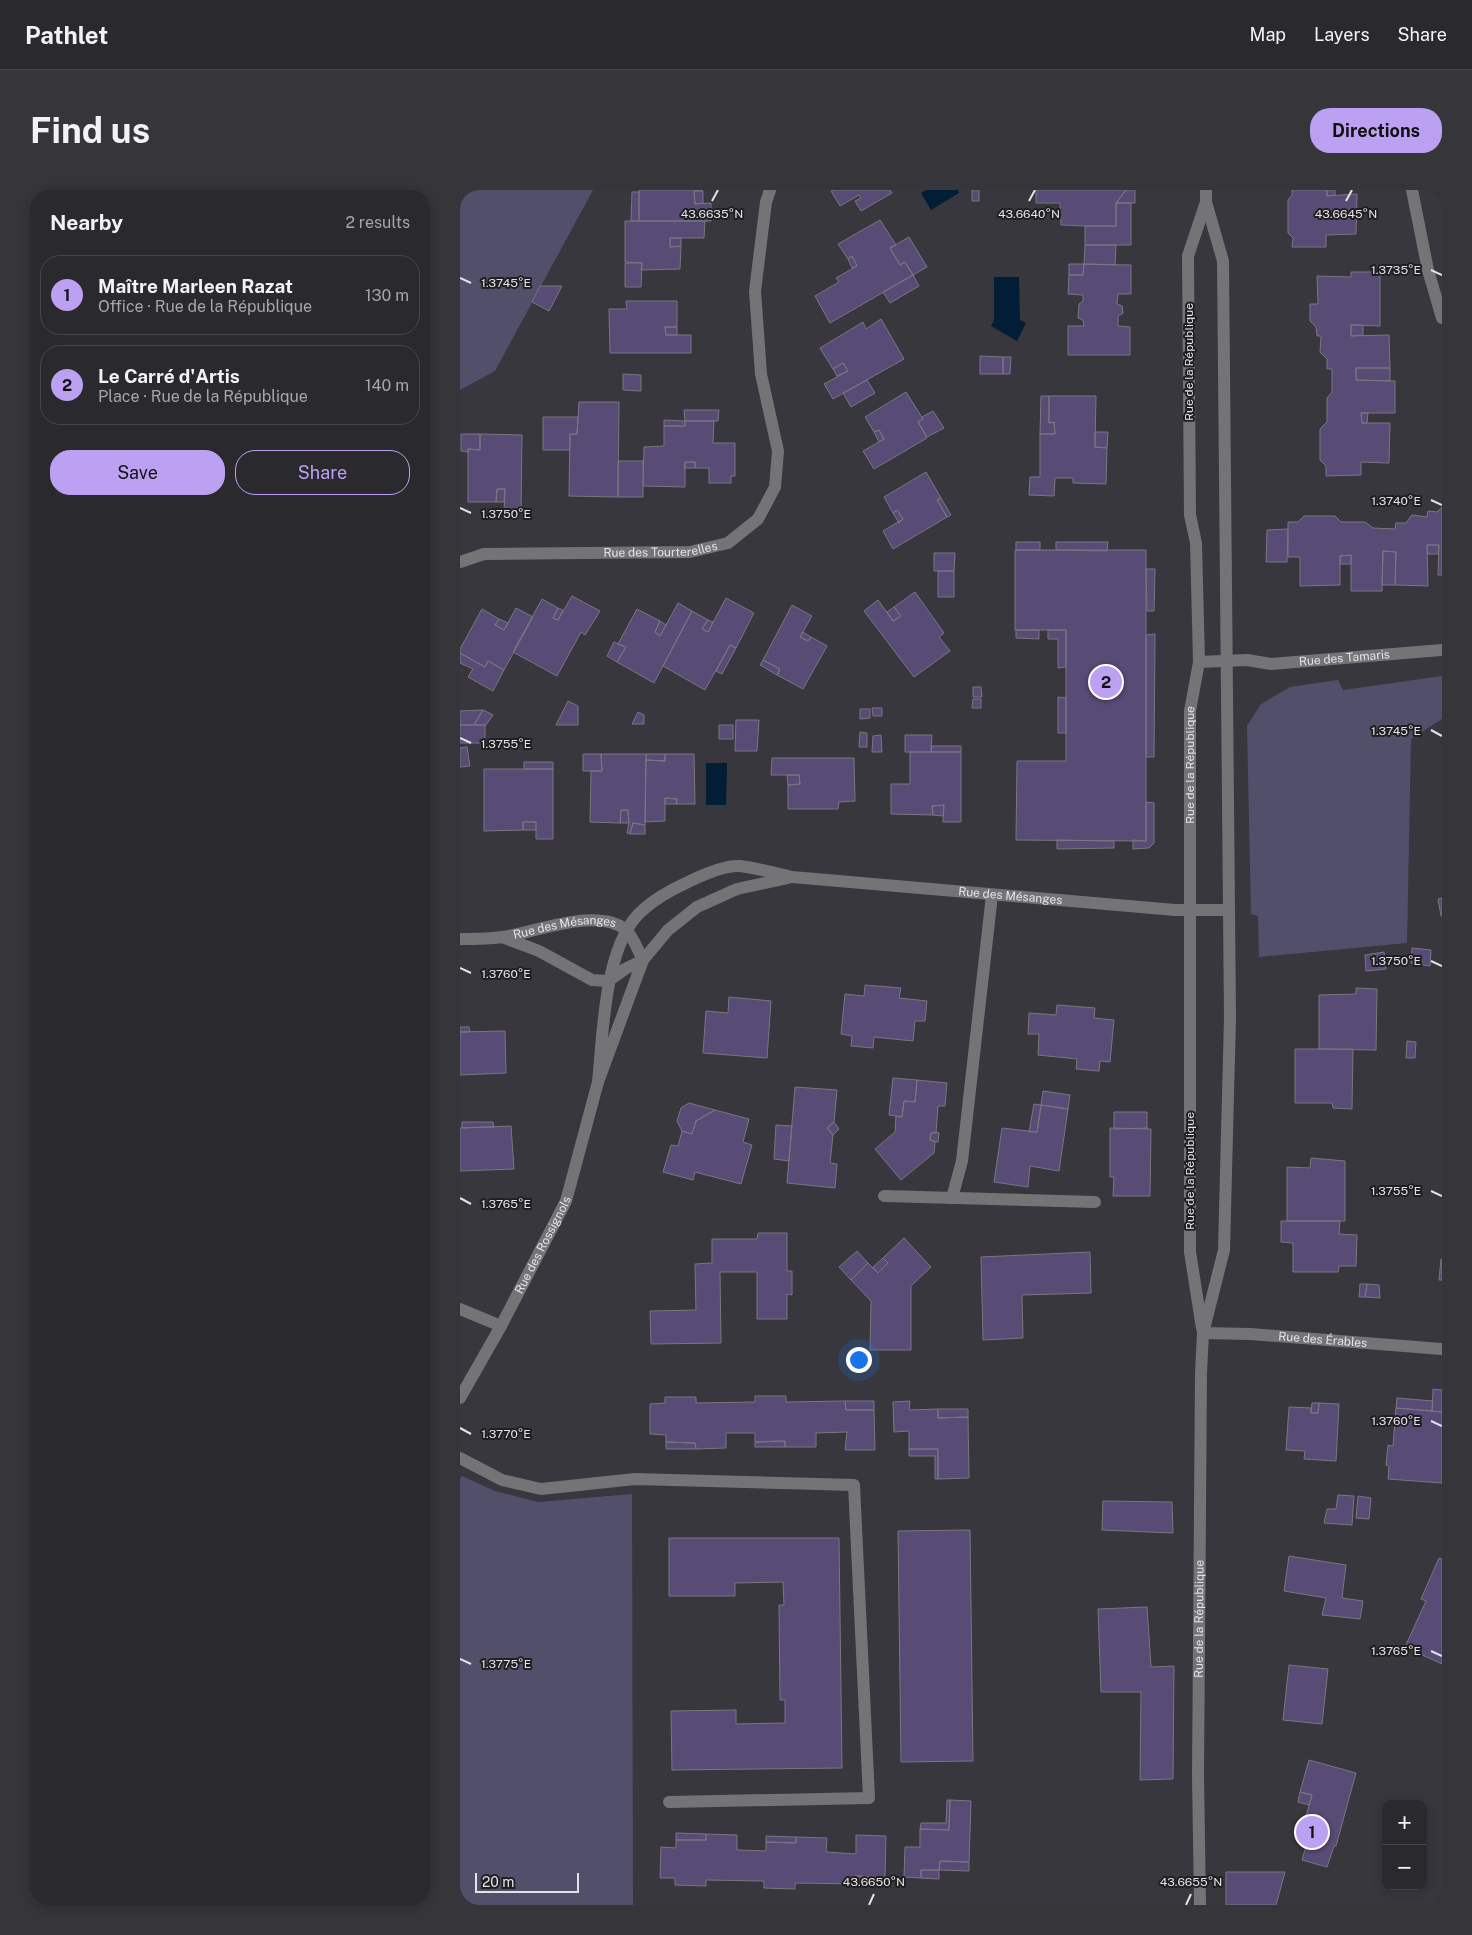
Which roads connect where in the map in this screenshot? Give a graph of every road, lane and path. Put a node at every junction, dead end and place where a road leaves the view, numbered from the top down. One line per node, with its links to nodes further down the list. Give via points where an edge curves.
1 (770, 190): 5 (street, Rue des Tourterelles, via 755,291 761,374 778,450 775,487 758,519 728,543 690,552 484,554)
2 (1412, 190): 4 (street, via 1428,270)
3 (1206, 196): 7 (street, Rue de la République, via 1223,262); 8 (street, Rue de la République, via 1188,256 1190,515 1196,543)
4 (1442, 318)
5 (460, 562)
6 (1442, 650): 7 (street, Rue des Tamaris, via 1271,664)
7 (1226, 660): 8 (street, Rue des Tamaris); 12 (street, Rue de la République)
8 (1199, 662): 11 (street, Rue de la République, via 1190,711)
9 (792, 877): 10 (street, Rue des Mésanges); 13 (street, Rue des Mésanges, via 738,866 706,873 642,910); 16 (street, Rue des Mésanges, via 737,889 697,907 668,930)
10 (992, 895): 11 (street, Rue des Mésanges); 20 (street, via 962,1161)
11 (1189, 910): 12 (street, Rue des Mésanges); 24 (street, Rue de la République, via 1190,1252)
12 (1229, 910): 24 (street, Rue de la République, via 1230,1018 1224,1250)
13 (627, 930): 14 (street, Rue des Mésanges, via 595,920 556,924); 16 (street, Rue des Mésanges); 17 (street, Rue des Mésanges)
14 (502, 937): 15 (street, Rue des Mésanges); 17 (street, Rue des Mésanges, via 539,950 592,980)
15 (460, 939)
16 (643, 960): 17 (street, Rue des Mésanges); 18 (street, Rue des Rossignols)
17 (608, 981): 18 (street, Rue des Rossignols)
18 (598, 1082): 23 (street, Rue des Rossignols, via 566,1201)
19 (884, 1196): 20 (street)
20 (952, 1198): 21 (street)
21 (1095, 1202)
22 (460, 1309): 23 (street)
23 (501, 1326): 26 (street, Rue des Rossignols)
24 (1203, 1333): 25 (street, Rue des Érables); 29 (street, Rue de la République, via 1198,1640)
25 (1442, 1349)
26 (460, 1398)
27 (460, 1458): 28 (street, via 502,1480 541,1489 635,1479 854,1485 869,1798)
28 (669, 1802)
29 (1200, 1905)

